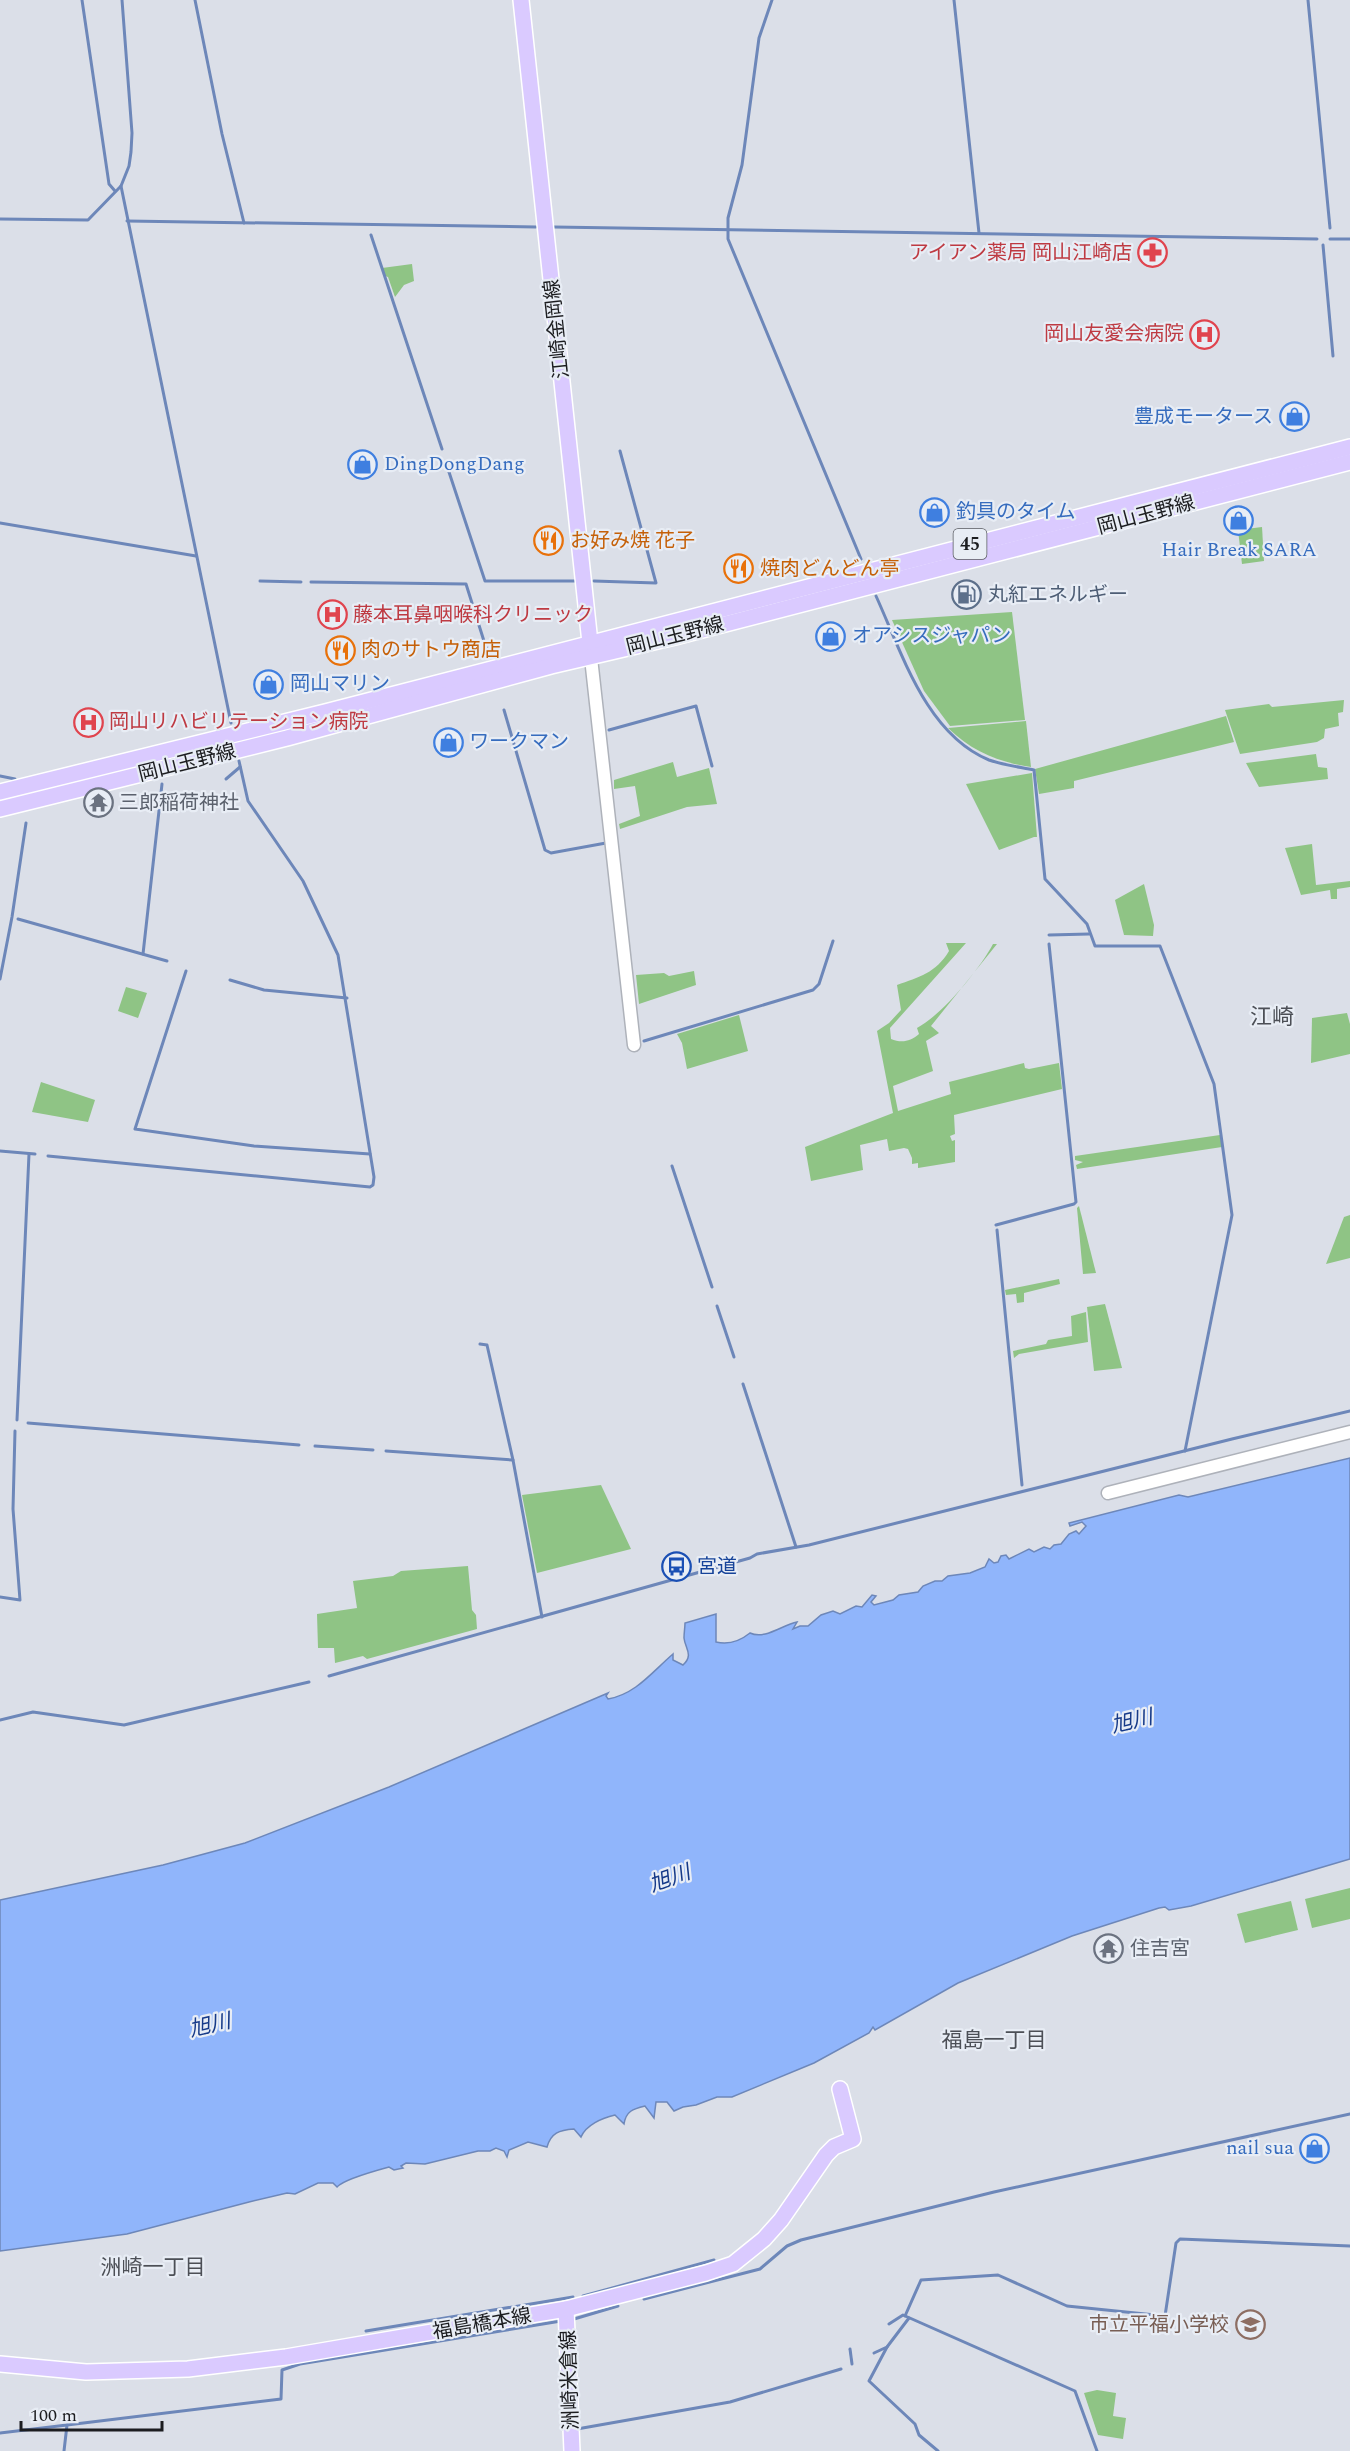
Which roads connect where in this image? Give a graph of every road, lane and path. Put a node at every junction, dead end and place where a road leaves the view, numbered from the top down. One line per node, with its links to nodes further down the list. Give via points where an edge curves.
1 (521, 0): 4 (main road, 江崎金岡線)
2 (1350, 447): 4 (main road, 岡山玉野線 / 45)
3 (1350, 462): 4 (main road, 岡山玉野線 / 45)
4 (591, 650): 5 (main road, 岡山玉野線 / 45); 6 (main road, 岡山玉野線 / 45, via 531,672 287,738); 7 (street)
5 (0, 792)
6 (0, 809)
7 (634, 1045)
8 (1350, 1432): 9 (street)
9 (1108, 1493)
10 (840, 2089): 11 (main road, 福島橋本線, via 853,2139 826,2155 781,2220 747,2254 733,2264 706,2273)
11 (566, 2309): 12 (main road, 福島橋本線, via 286,2357 188,2369 86,2372); 13 (main road, 洲崎米倉線)
12 (0, 2364)
13 (572, 2451)

